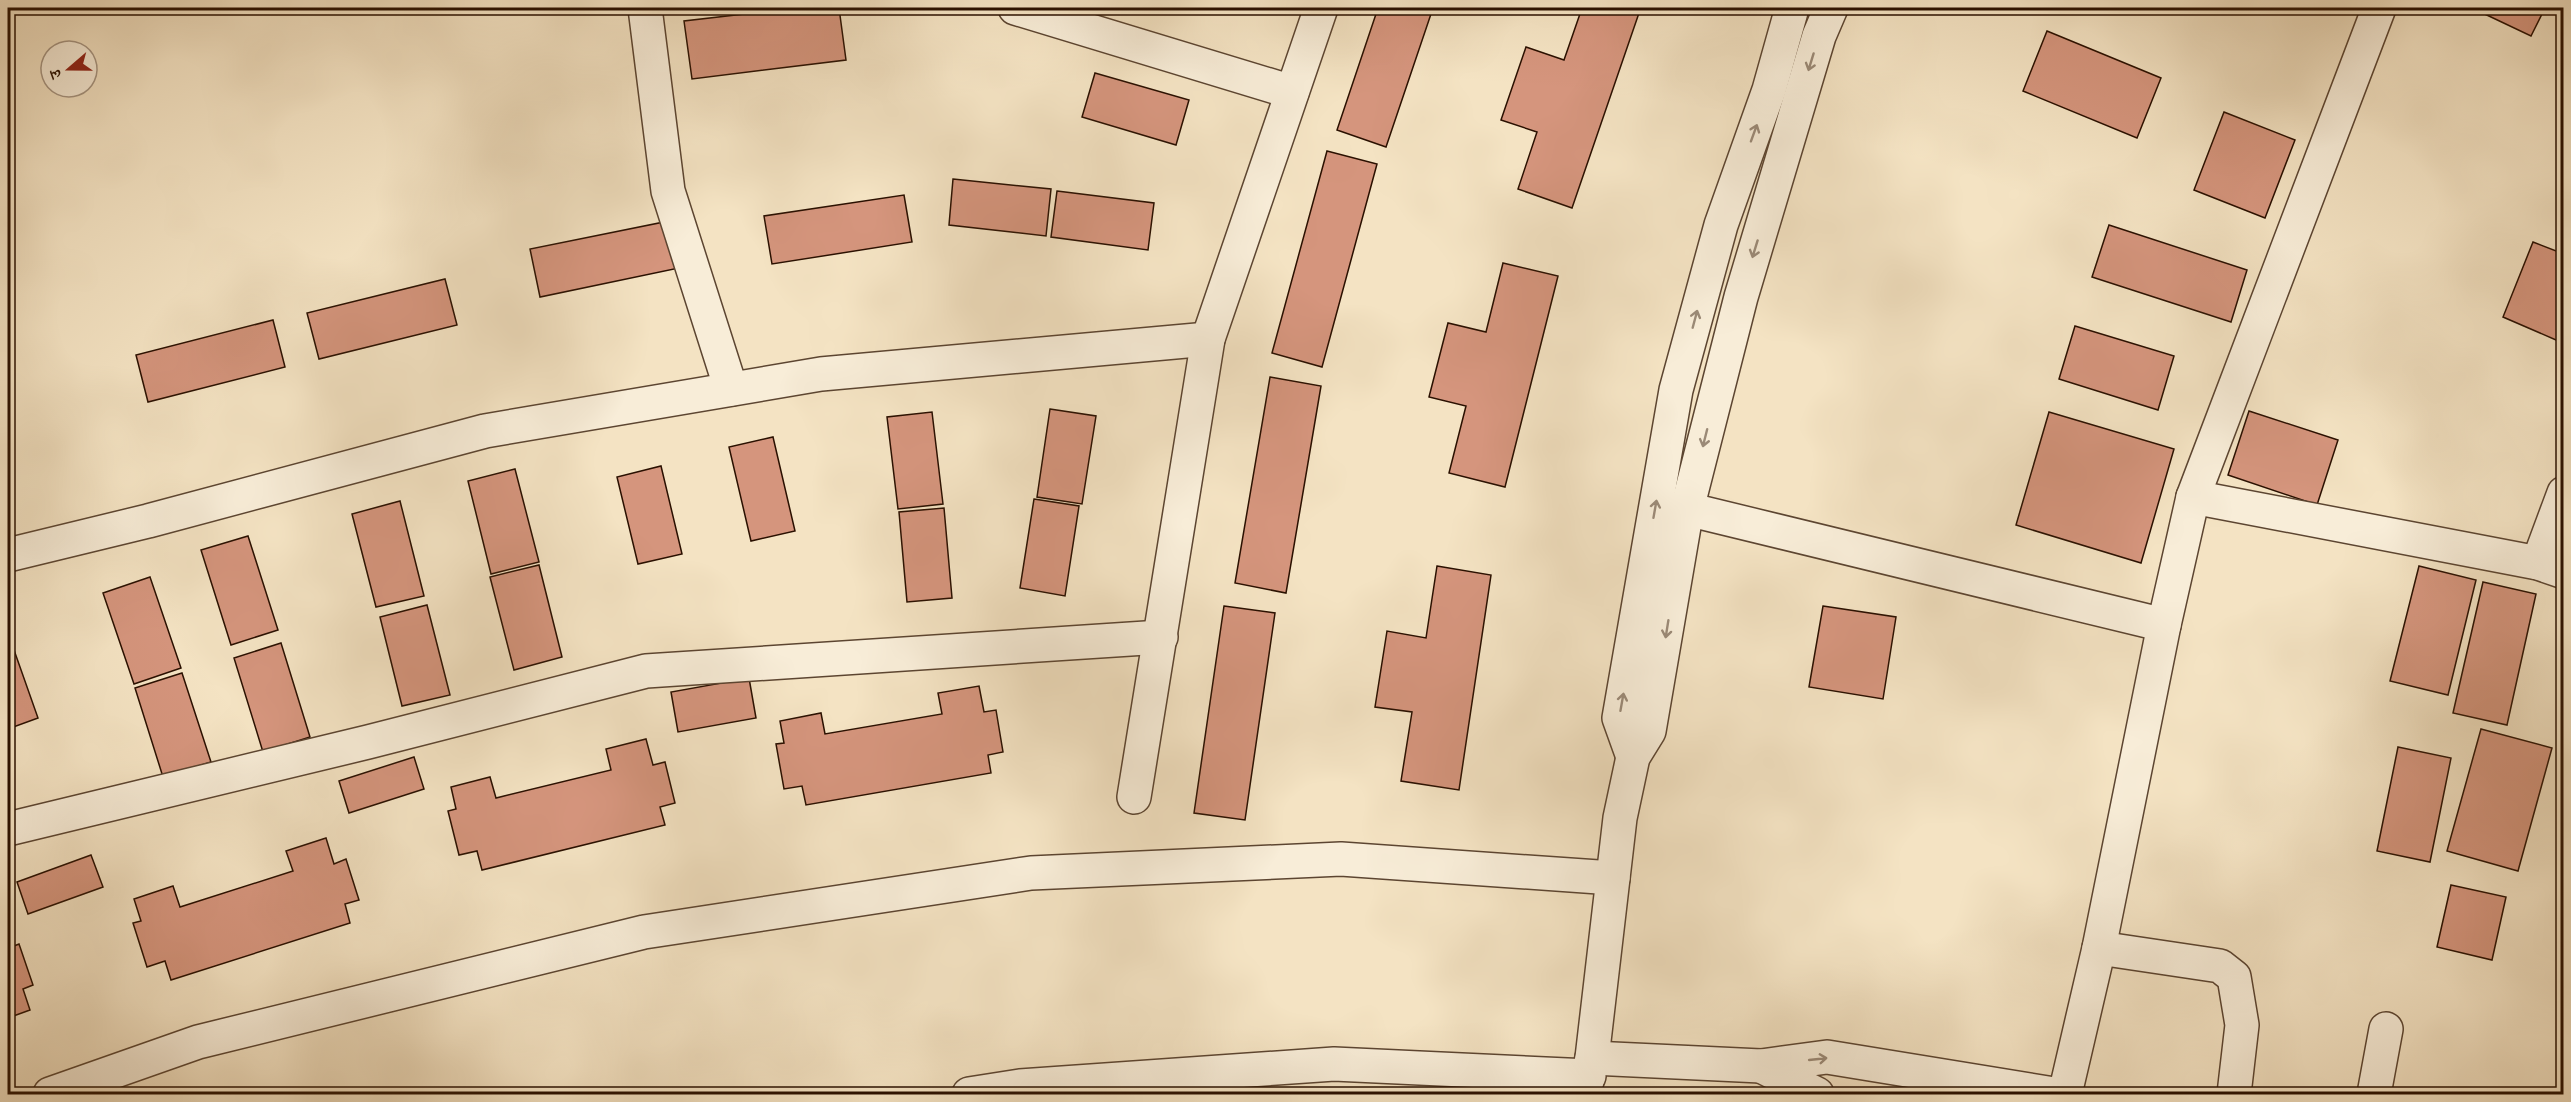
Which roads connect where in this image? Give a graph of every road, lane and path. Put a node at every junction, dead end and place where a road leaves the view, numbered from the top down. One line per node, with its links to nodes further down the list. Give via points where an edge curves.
1 (645, 8): 9 (street, via 668,191)
2 (1015, 8): 7 (street)
3 (1321, 8): 7 (street)
4 (1791, 8): 14 (street, one-way to 4, via 1676,390 1721,225 1769,90)
5 (1831, 8): 12 (street, one-way to 12, via 1819,36 1741,297)
6 (2379, 8): 11 (street)
7 (1292, 92): 8 (street)
8 (1208, 339): 9 (street, via 821,374); 17 (street)
9 (731, 389): 13 (street, via 485,431)
10 (2564, 493): 15 (street)
11 (2193, 497): 15 (street); 16 (street)
12 (1687, 510): 14 (street); 16 (street)
13 (8, 555)
14 (1661, 567): 20 (street, via 1619,718 1634,757 1620,818)
15 (2551, 567)
16 (2164, 625): 21 (street)
17 (1161, 637): 18 (street); 19 (street, via 646,671)
18 (1134, 797)
19 (8, 829)
20 (1613, 878): 24 (street); 25 (street, via 1341,859 1031,873 644,932 198,1042)
21 (2099, 948): 29 (street); 30 (street, via 2220,966 2234,976 2242,1025)
22 (2386, 1029): 31 (street)
23 (1761, 1066): 24 (street); 27 (street); 28 (street, one-way to 28, via 1827,1057)
24 (1588, 1076): 26 (street, via 1334,1064 1020,1086)
25 (50, 1095)
26 (969, 1095)
27 (1817, 1095)
28 (2054, 1095)
29 (2065, 1095)
30 (2234, 1095)
31 (2374, 1095)

